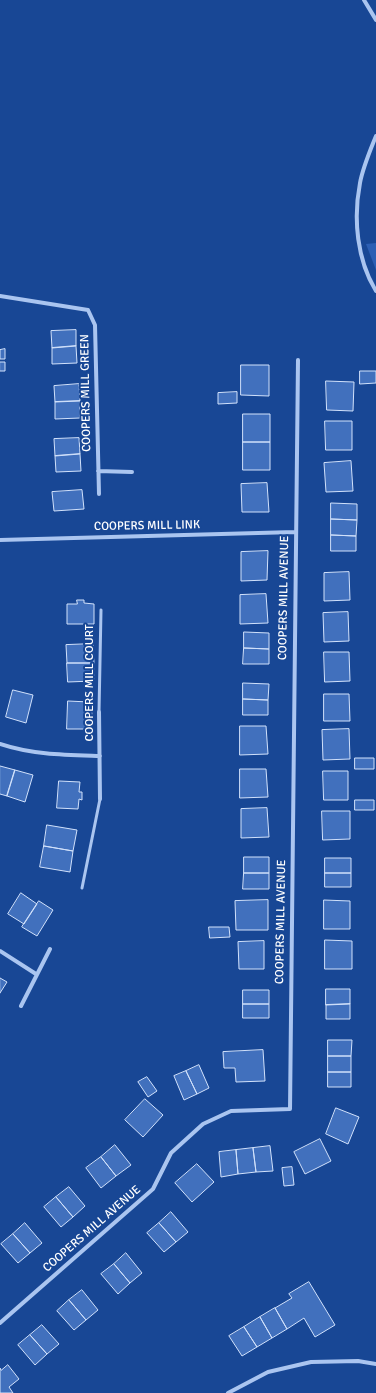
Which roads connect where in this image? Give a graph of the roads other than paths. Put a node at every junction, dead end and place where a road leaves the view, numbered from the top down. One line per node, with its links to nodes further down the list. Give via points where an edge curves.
1 (364, 0): 2 (street)
2 (376, 20)
3 (376, 136): 4 (street, via 360,183 357,211 362,259 367,276)
4 (376, 291)
5 (0, 296): 7 (street, COOPERS MILL GREEN, via 88,310 94,325)
6 (298, 360): 10 (street, COOPERS MILL AVENUE)
7 (98, 472): 8 (street); 9 (street, COOPERS MILL GREEN)
8 (132, 472)
9 (99, 494)
10 (295, 532): 11 (street, COOPERS MILL LINK); 22 (street, COOPERS MILL AVENUE, via 290,1109 232,1111 203,1124 171,1153 153,1189)
11 (0, 540)
12 (101, 610): 13 (lane, COOPERS MILL COURT)
13 (99, 712): 15 (street, COOPERS MILL COURT)
14 (0, 744): 15 (street, COOPERS MILL COURT, via 43,754)
15 (100, 756): 16 (street, COOPERS MILL COURT)
16 (100, 798): 17 (lane)
17 (82, 888)
18 (50, 949): 20 (street)
19 (0, 951): 20 (street)
20 (36, 974): 21 (street)
21 (21, 1006)
22 (0, 1323)
23 (376, 1364): 24 (street, via 311,1362 268,1372)
24 (228, 1393)

